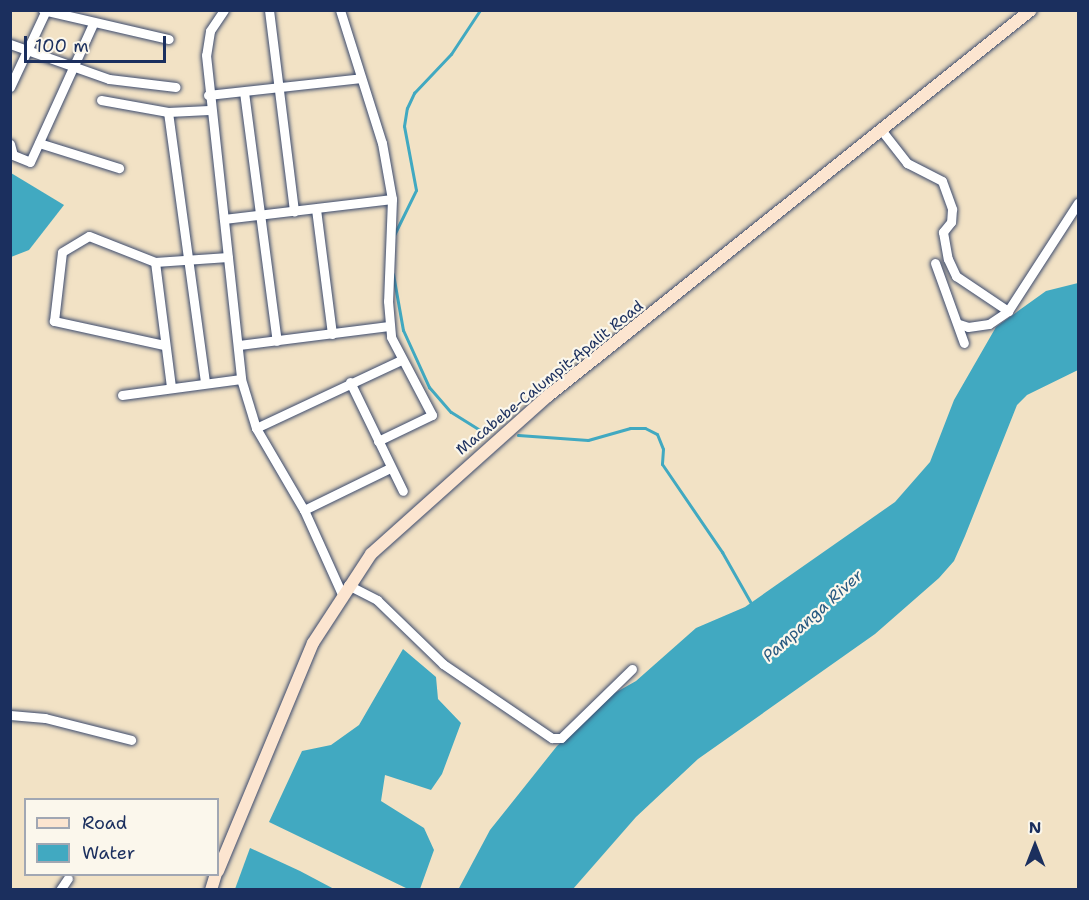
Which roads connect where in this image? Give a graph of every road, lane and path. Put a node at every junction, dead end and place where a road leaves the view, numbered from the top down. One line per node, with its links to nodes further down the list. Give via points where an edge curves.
1 (224, 10): 16 (street, via 209,39)
2 (269, 10): 14 (street)
3 (340, 10): 11 (street)
4 (1031, 10): 20 (main road, Macabebe-Calumpit-Apalit Road)
5 (45, 11): 6 (street); 9 (street)
6 (93, 24): 7 (street); 10 (street)
7 (169, 39)
8 (10, 44): 9 (street)
9 (27, 51): 10 (street); 12 (street)
10 (75, 67): 13 (street, via 119,81); 21 (street)
11 (361, 78): 14 (street); 24 (street, via 382,143)
12 (10, 87)
13 (176, 87)
14 (277, 87): 15 (street); 27 (street)
15 (244, 92): 16 (street); 28 (street)
16 (208, 95): 18 (street)
17 (100, 100): 19 (street)
18 (209, 110): 19 (street); 29 (street)
19 (168, 112): 32 (street)
20 (882, 131): 34 (street, via 907,163 942,182 952,210 951,222 944,232 948,259 956,276); 53 (main road, Macabebe-Calumpit-Apalit Road, via 548,396 399,525)
21 (39, 143): 22 (street, via 30,162 13,155); 23 (street)
22 (10, 144)
23 (119, 168)
24 (392, 199): 26 (street); 36 (street)
25 (1078, 203): 34 (street)
26 (316, 209): 27 (street); 37 (street)
27 (294, 211): 28 (street)
28 (261, 215): 29 (street); 38 (street)
29 (224, 219): 30 (street)
30 (228, 257): 32 (street); 41 (street)
31 (155, 262): 32 (street); 40 (street); 40 (street, via 89,236 80,238 62,252 53,316 58,324)
32 (188, 262): 44 (street)
33 (936, 263): 35 (street)
34 (1008, 311): 35 (street, via 989,324)
35 (960, 324): 39 (street)
36 (389, 326): 37 (street); 42 (street)
37 (332, 334): 38 (street)
38 (277, 341): 41 (street)
39 (964, 343)
40 (164, 345): 46 (street)
41 (239, 345): 43 (street)
42 (401, 360): 45 (street); 49 (street, via 432,415)
43 (241, 379): 44 (street); 48 (street)
44 (205, 382): 46 (street)
45 (350, 382): 48 (street); 49 (street)
46 (171, 387): 47 (street)
47 (122, 396)
48 (256, 428): 52 (street)
49 (378, 441): 50 (street)
50 (390, 468): 51 (street); 52 (street)
51 (403, 491)
52 (304, 510): 53 (street)
53 (345, 589): 54 (street, via 377,600 443,664 552,738 561,738); 57 (main road, Macabebe-Calumpit-Apalit Road, via 313,643)
54 (632, 669)
55 (10, 715): 56 (street, via 45,718)
56 (131, 740)
57 (219, 868)
58 (68, 878): 59 (street)
59 (60, 890)

